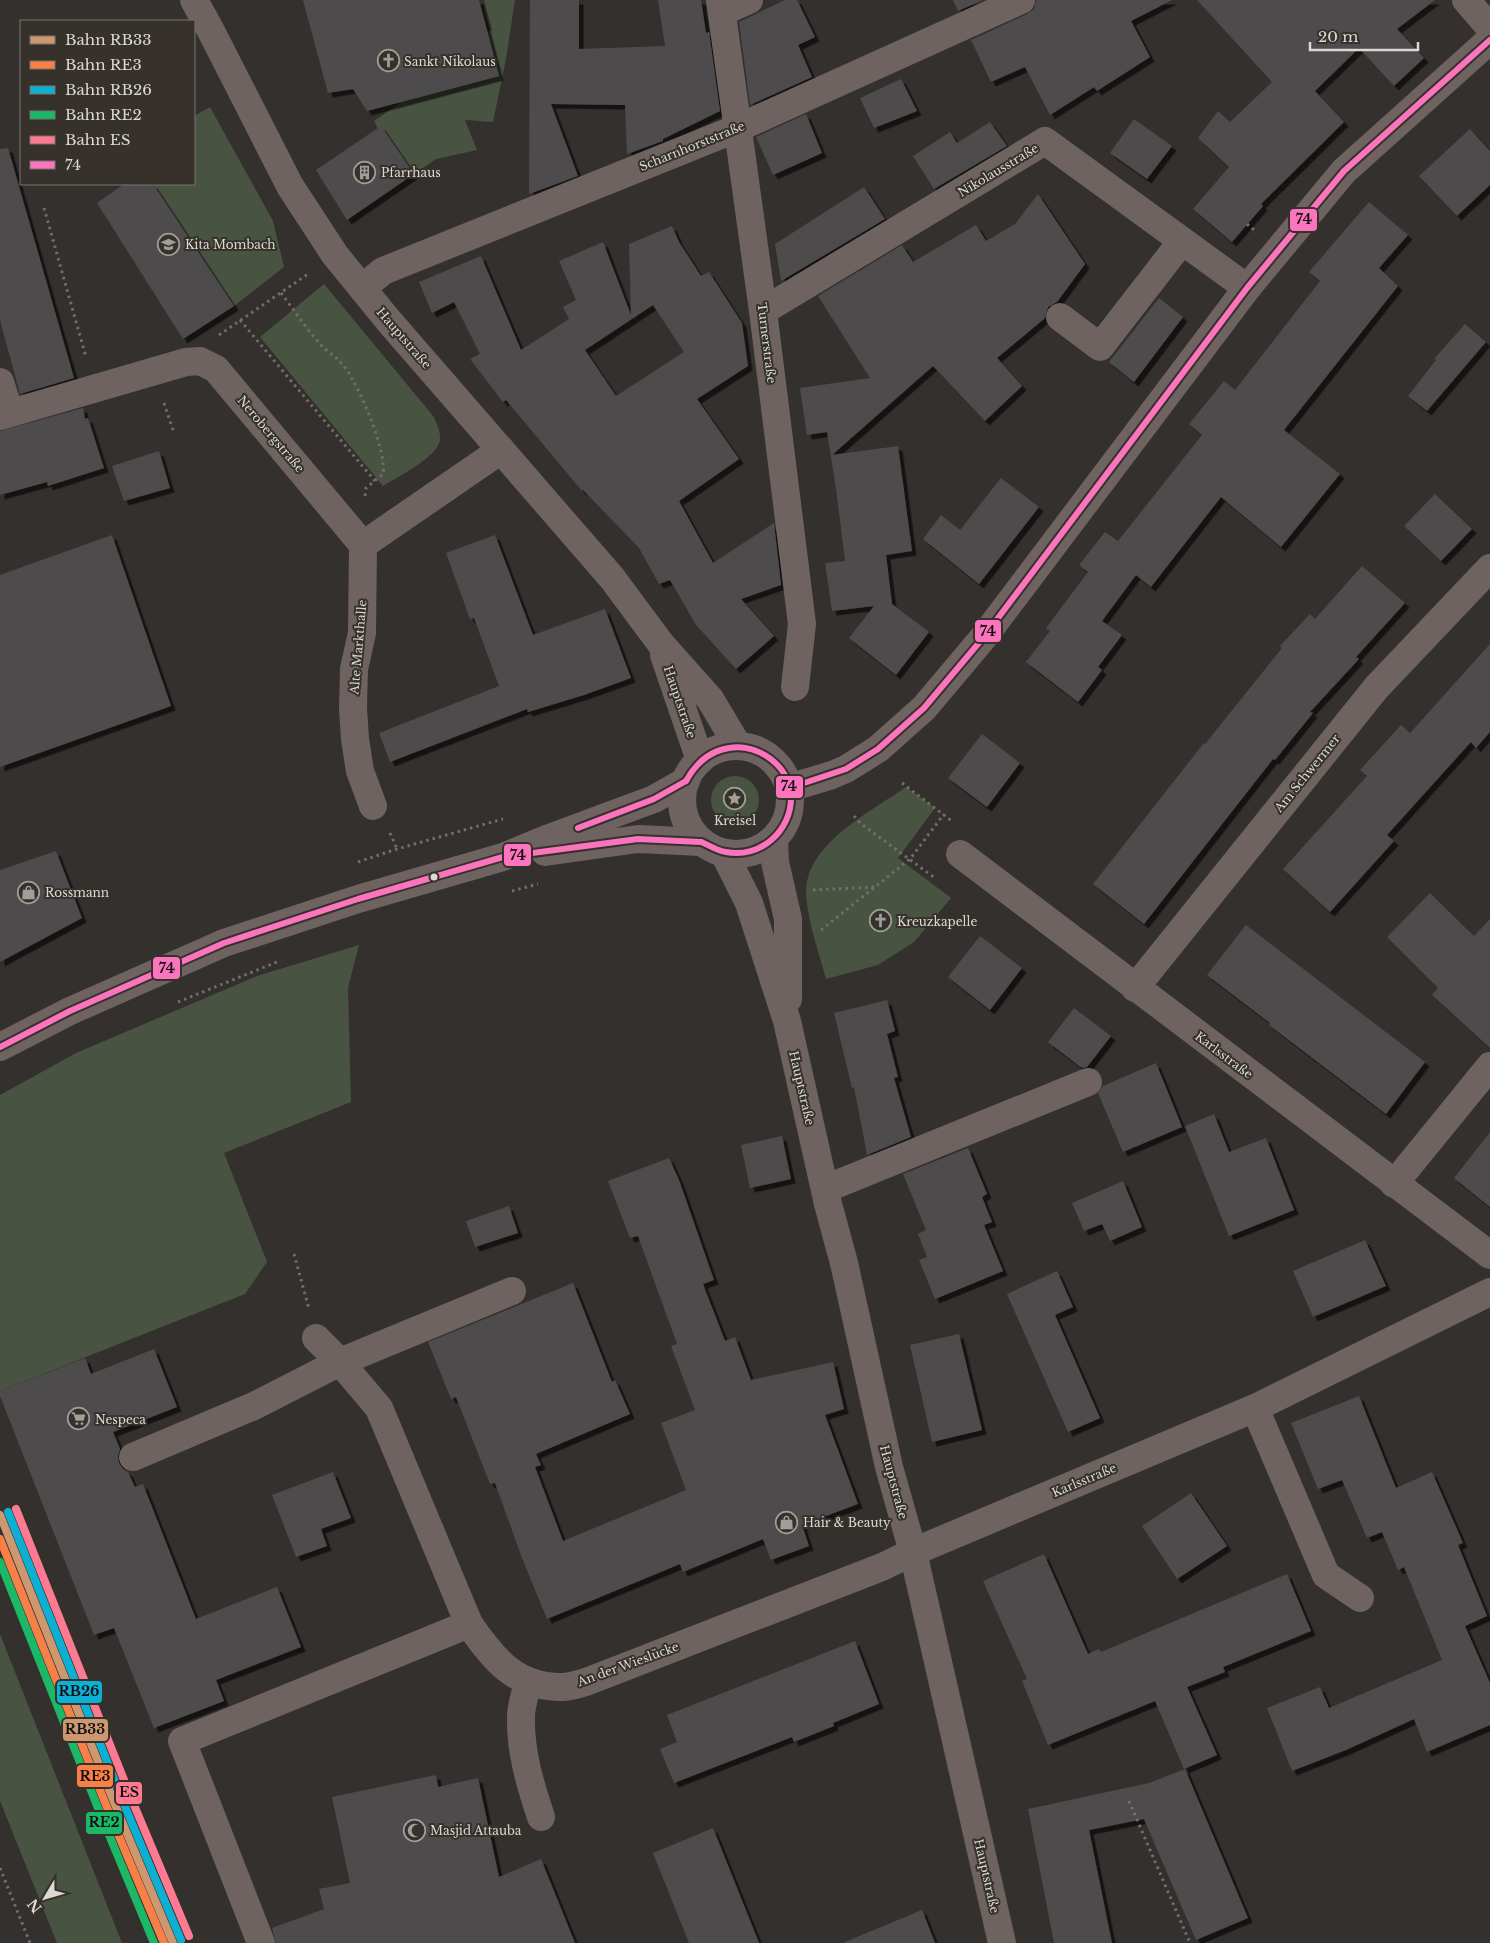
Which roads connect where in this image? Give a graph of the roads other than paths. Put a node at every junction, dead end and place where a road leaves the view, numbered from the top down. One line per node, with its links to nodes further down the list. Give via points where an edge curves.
1 (194, 0): 10 (street, Hauptstraße, via 290,186 318,231)
2 (750, 0): 5 (street)
3 (1021, 0): 8 (street, Scharnhorststraße)
4 (1466, 0): 6 (street)
5 (721, 6): 8 (street, Turnerstraße)
6 (1490, 28)
7 (1490, 40): 11 (street, via 1344,171)
8 (738, 128): 10 (street, Scharnhorststraße, via 383,271); 12 (street, Turnerstraße)
9 (1182, 241): 11 (street, Nikolausstraße); 12 (street, Nikolausstraße, via 1045,141); 13 (street, via 1100,347)
10 (362, 288): 16 (street, Hauptstraße)
11 (1247, 288): 23 (street, via 983,638 924,708 878,749 846,769)
12 (763, 310): 20 (street, Turnerstraße, via 802,624)
13 (1060, 317)
14 (0, 382): 15 (street)
15 (5, 415): 17 (street, Nerobergstraße, via 167,366 200,360 216,369)
16 (501, 450): 17 (street); 19 (street, Hauptstraße, via 612,578)
17 (363, 545): 24 (street, Alte Markthalle, via 362,633 354,668 353,708 360,771)
18 (1490, 568): 29 (street, Am Schwermer, via 1376,688)
19 (661, 644): 21 (street, Hauptstraße, via 710,699); 22 (street, Hauptstraße)
20 (795, 687)
21 (738, 746): 22 (street, via 711,752); 23 (street, via 752,748 776,763)
22 (693, 770): 26 (street, Hauptstraße, via 682,797 684,814 690,829); 28 (street, via 646,803)
23 (789, 788): 25 (street, via 788,816)
24 (373, 806)
25 (774, 840): 26 (street, via 749,853 737,854); 30 (street, Hauptstraße, via 775,862 788,919)
26 (712, 847): 28 (street, via 638,839); 30 (street, Hauptstraße, via 749,903)
27 (960, 854): 29 (street, Karlsstraße)
28 (503, 857): 31 (street, via 358,899 224,944 70,1011)
29 (1135, 988): 34 (street, Karlsstraße)
30 (787, 1021): 35 (street, Hauptstraße)
31 (0, 1047)
32 (1490, 1066): 34 (street)
33 (1088, 1082): 35 (street)
34 (1394, 1184): 36 (street, Karlsstraße)
35 (825, 1189): 43 (street, Hauptstraße, via 889,1467)
36 (1490, 1255)
37 (512, 1291): 40 (street)
38 (1490, 1292): 41 (street, Karlsstraße)
39 (316, 1338): 40 (street, An der Wieslücke)
40 (340, 1362): 42 (street, via 254,1406); 45 (street, An der Wieslücke, via 379,1408)
41 (1255, 1408): 43 (street, Karlsstraße); 44 (street, via 1326,1575)
42 (133, 1457)
43 (913, 1552): 46 (street, An der Wieslücke, via 586,1682 564,1687); 49 (street, Hauptstraße)
44 (1360, 1598)
45 (469, 1624): 46 (street, An der Wieslücke, via 490,1654); 48 (street, via 182,1741)
46 (528, 1682): 47 (street, via 521,1714 524,1752 529,1783)
47 (541, 1817)
48 (261, 1943)
49 (1002, 1943)

